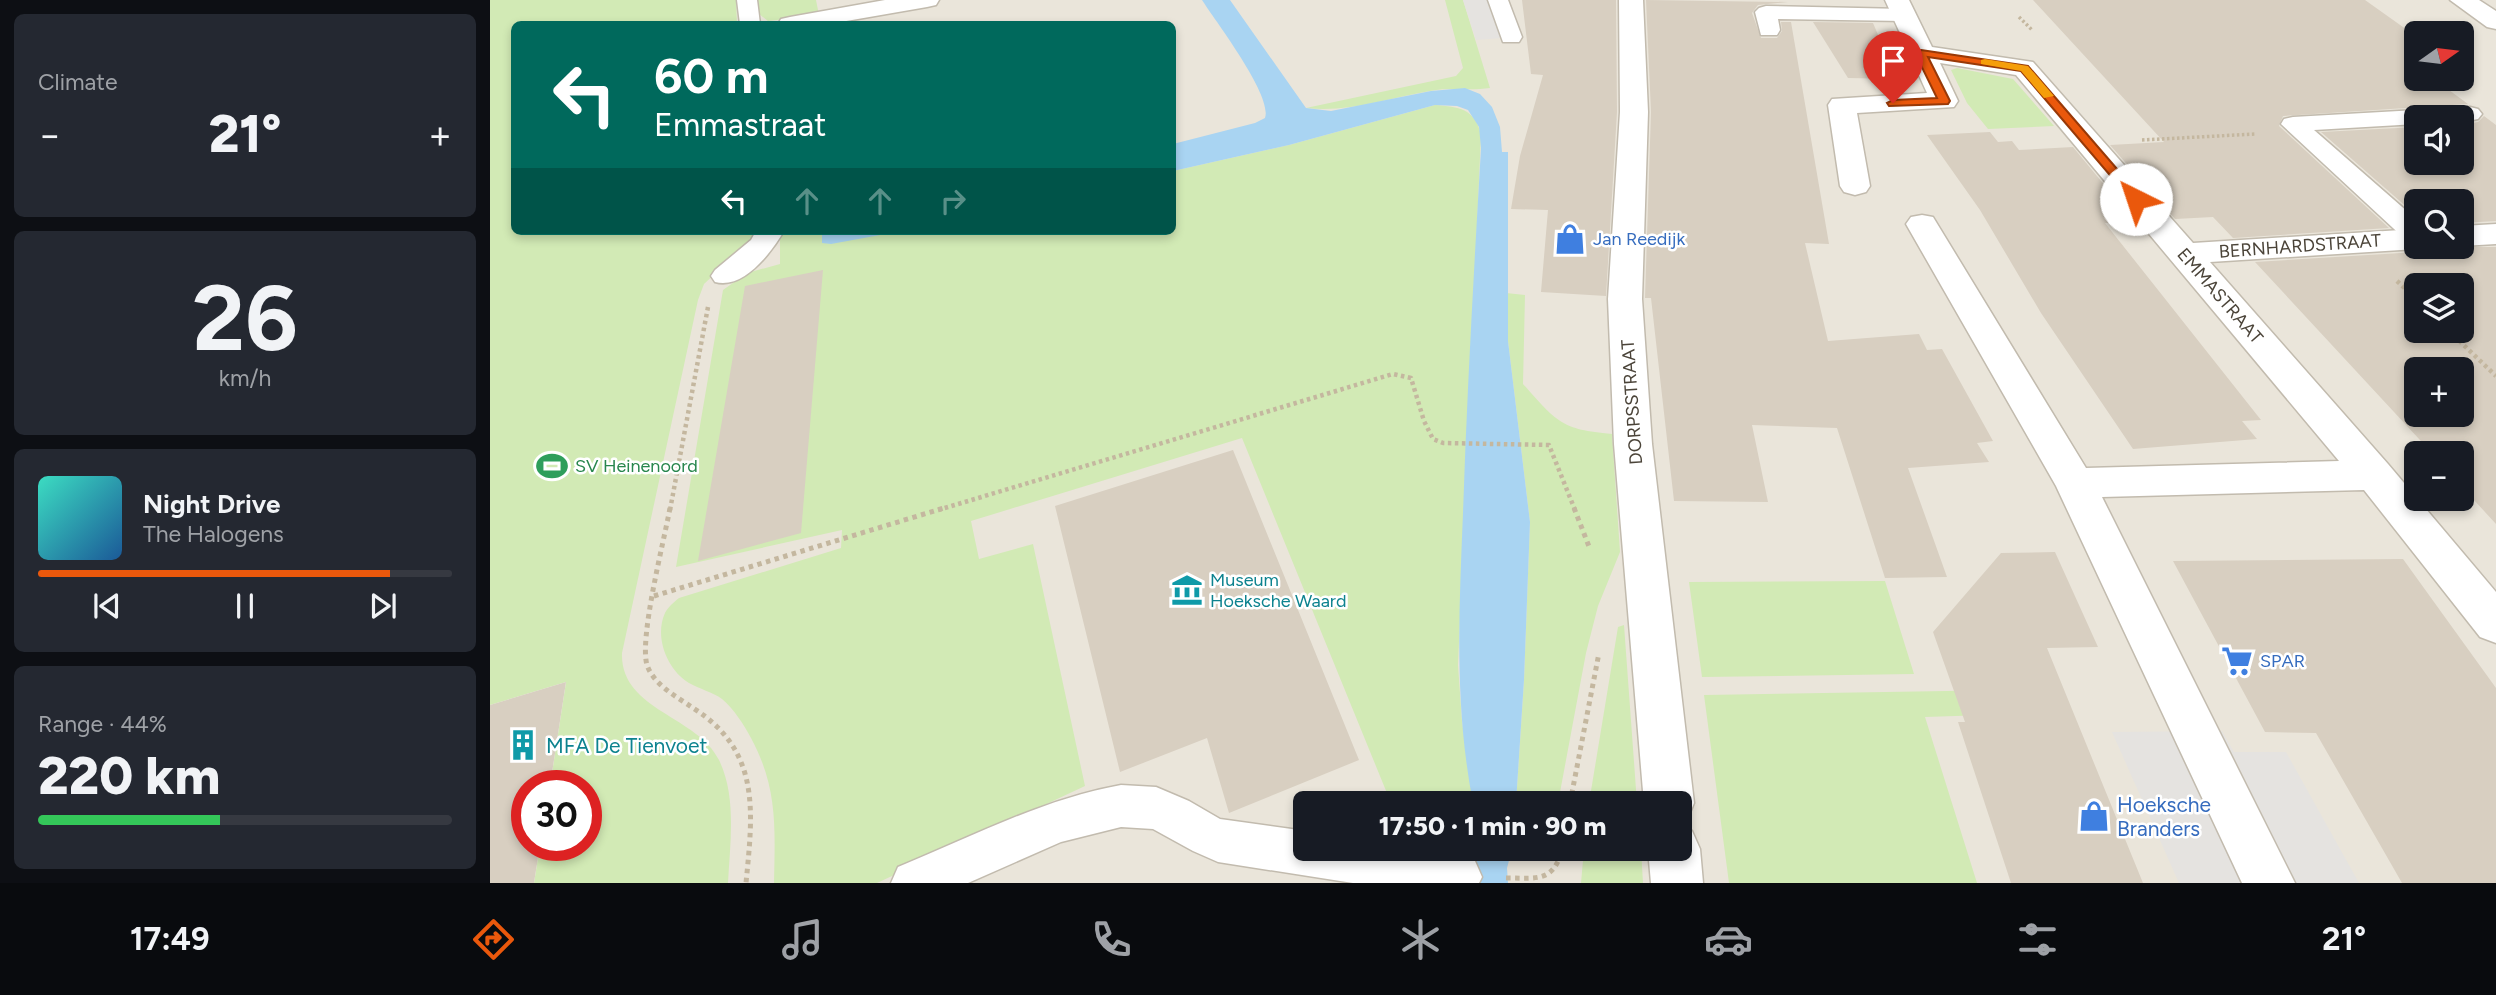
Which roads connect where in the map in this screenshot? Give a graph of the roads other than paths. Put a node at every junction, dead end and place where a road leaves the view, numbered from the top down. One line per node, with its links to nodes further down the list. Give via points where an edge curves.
1 (747, 0): 7 (lane)
2 (927, 0): 8 (street)
3 (1498, 0): 11 (lane)
4 (1631, 0): 26 (street, DORPSSTRAAT, via 1634,112 1625,299 1633,444)
5 (2462, 0): 9 (street)
6 (1900, 8): 10 (lane, via 1766,12); 12 (street)
7 (750, 21)
8 (807, 21)
9 (2496, 22)
10 (1769, 30)
11 (1511, 37)
12 (1921, 53): 14 (street, via 1944,101 1842,105); 21 (street, EMMASTRAAT, via 2024,68)
13 (2404, 118): 16 (lane, via 2293,124)
14 (1855, 186)
15 (1922, 224): 24 (street)
16 (2404, 225)
17 (2496, 234): 19 (street)
18 (768, 235): 22 (lane)
19 (2474, 235)
20 (2404, 238): 21 (street, BERNHARDSTRAAT)
21 (2183, 254): 23 (street, EMMASTRAAT)
22 (725, 276)
23 (2374, 475): 24 (street); 25 (street, EMMASTRAAT)
24 (2075, 483): 32 (street)
25 (2496, 624)
26 (1669, 791)
27 (1675, 861): 31 (street)
28 (979, 869): 29 (lane, via 1045,827 1098,811 1144,806 1218,840); 30 (lane)
29 (1459, 877)
30 (914, 883)
31 (1677, 883)
32 (2269, 883)

